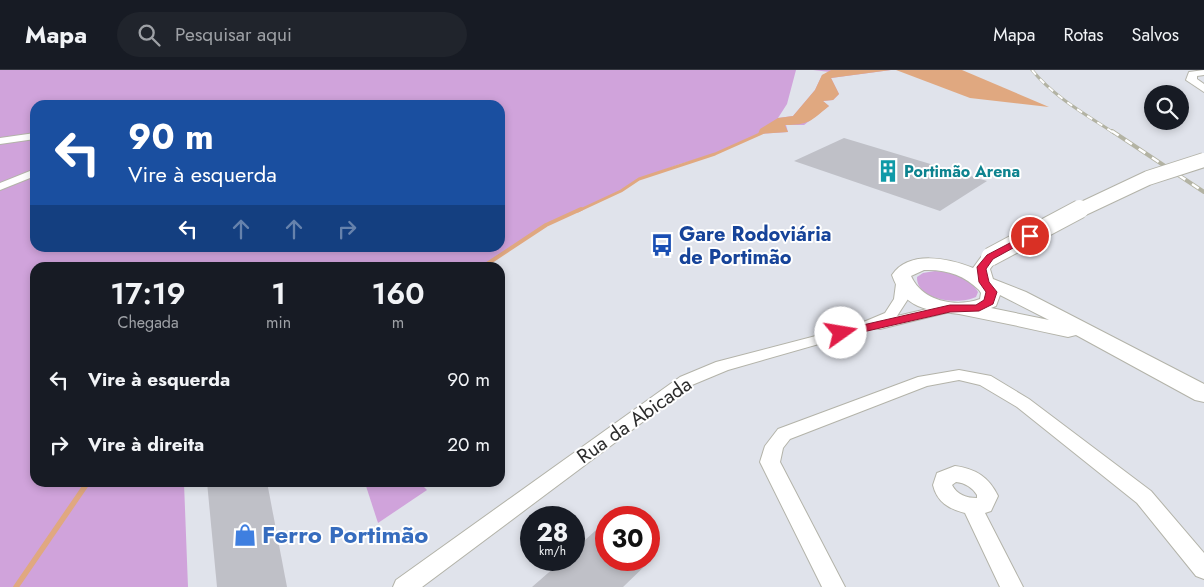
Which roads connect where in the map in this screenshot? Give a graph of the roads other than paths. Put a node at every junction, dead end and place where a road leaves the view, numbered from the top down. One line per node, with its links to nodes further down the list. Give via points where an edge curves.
1 (1204, 72): 2 (main road)
2 (1192, 75): 3 (main road)
3 (1204, 89)
4 (30, 137): 5 (street)
5 (0, 141)
6 (1204, 160): 9 (main road, bridge, via 1120,189)
7 (30, 174): 8 (street)
8 (0, 187)
9 (990, 257): 10 (main road); 11 (main road, via 981,269)
10 (944, 265): 11 (main road, via 971,273); 12 (main road, via 917,265 906,269 901,276)
11 (984, 282): 13 (main road, via 991,292 989,302 979,308); 15 (main road, via 1019,296)
12 (903, 284): 13 (main road, via 920,299); 14 (street, Rua da Abicada, via 901,299 890,316)
13 (955, 309): 14 (street); 15 (main road, via 1038,324)
14 (859, 329): 19 (street, Rua da Abicada, via 722,366 686,381)
15 (1113, 346): 16 (main road)
16 (1204, 394)
17 (972, 507): 21 (street)
18 (1204, 569): 20 (street, via 1144,497 1071,438 985,380 959,375 924,381 784,434 774,446 770,462)
19 (404, 587)
20 (834, 587)
21 (1012, 587)

